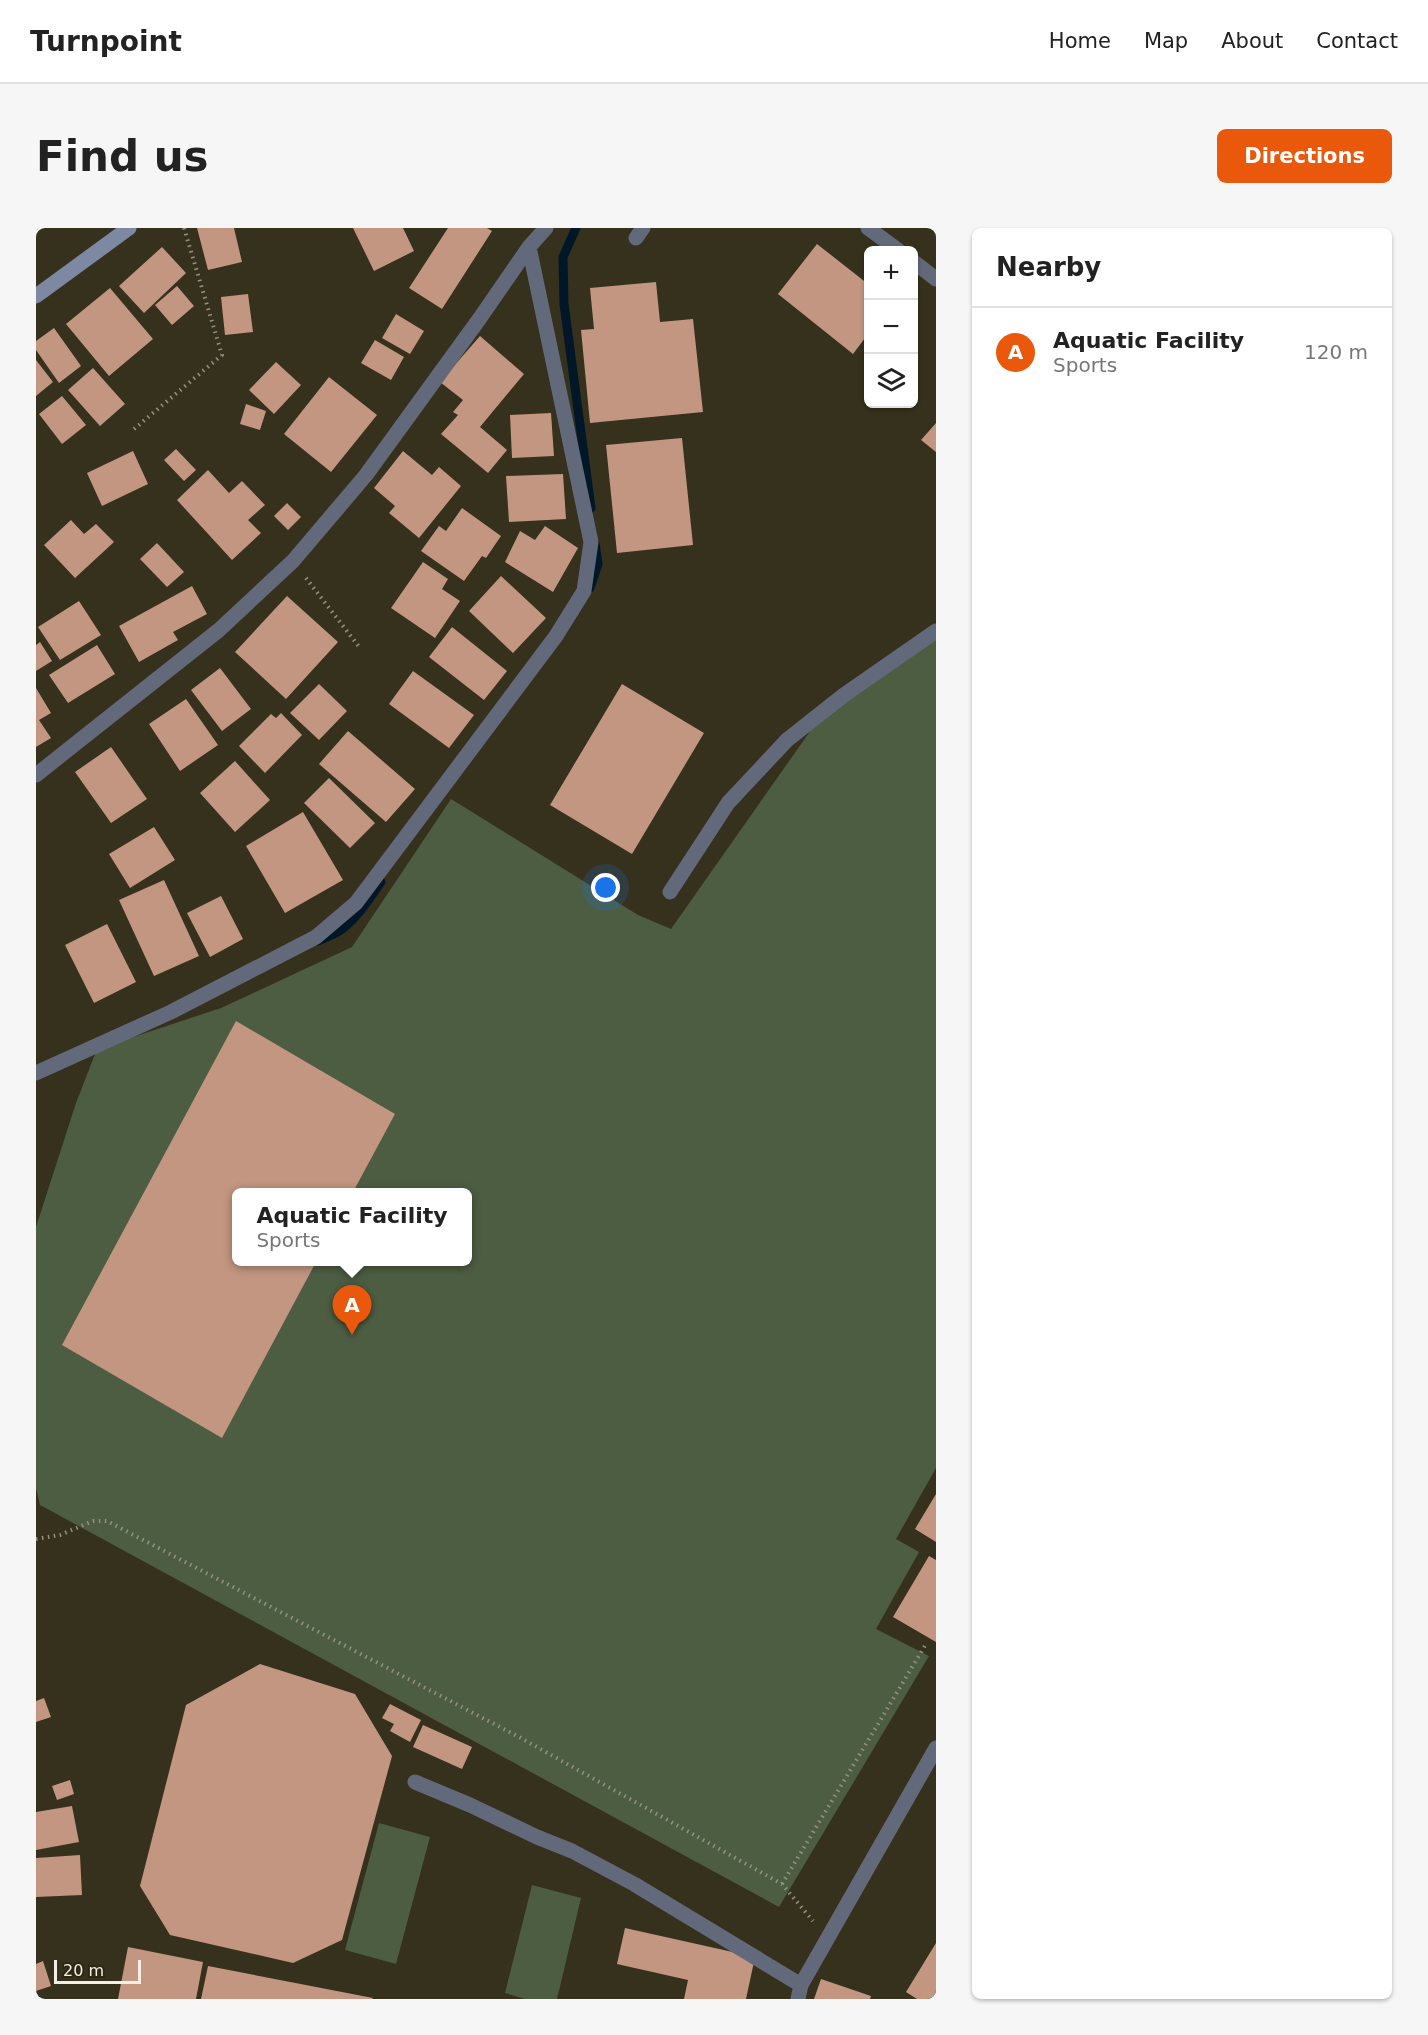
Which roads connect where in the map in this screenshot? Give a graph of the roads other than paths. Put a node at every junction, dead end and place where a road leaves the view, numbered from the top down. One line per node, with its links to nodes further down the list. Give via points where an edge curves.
1 (129, 228): 8 (main road)
2 (546, 228): 5 (street)
3 (868, 228): 4 (street)
4 (893, 246)
5 (529, 248): 10 (street, via 366,475 293,561 219,630); 12 (street, via 591,542 584,591 556,636 356,903 316,937 171,1012)
6 (918, 265): 7 (street)
7 (936, 279)
8 (36, 296)
9 (936, 632): 11 (street, via 787,740 728,803)
10 (36, 775)
11 (670, 892)
12 (36, 1073)
13 (936, 1748): 15 (street)
14 (415, 1782): 15 (street, via 572,1851 634,1884)
15 (800, 1992)

